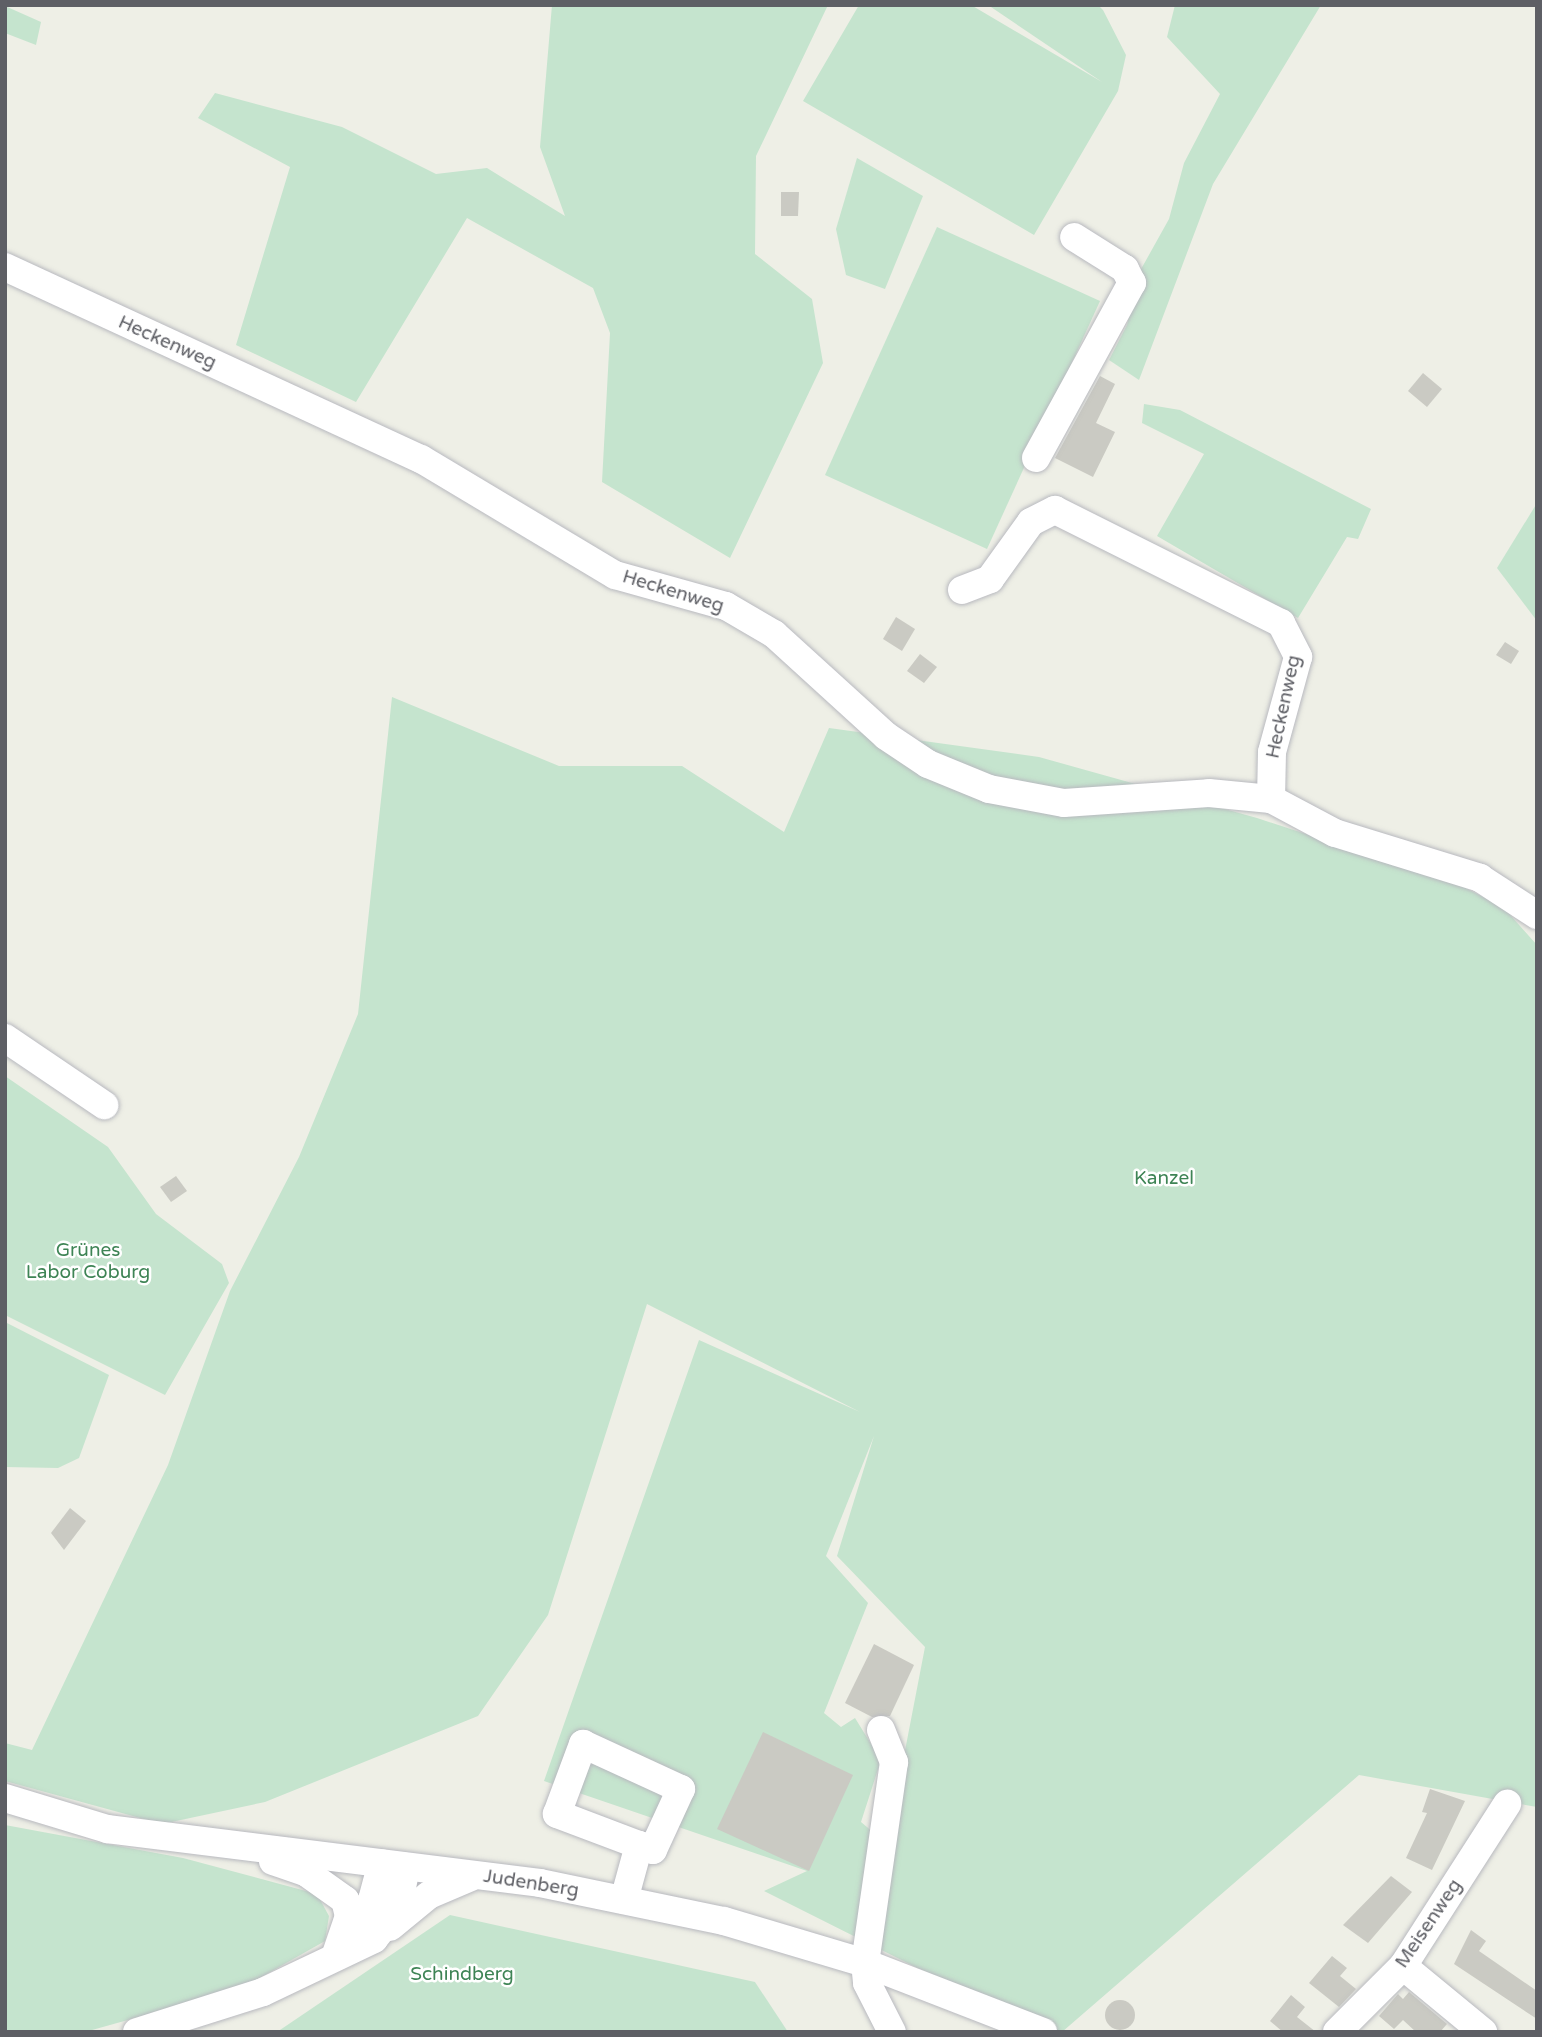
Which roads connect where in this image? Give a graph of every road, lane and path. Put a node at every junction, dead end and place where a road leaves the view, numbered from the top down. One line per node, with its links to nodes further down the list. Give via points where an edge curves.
1 (1074, 237): 3 (street, via 1125,269 1132,282)
2 (5, 267): 5 (street, Heckenweg, via 421,458 615,575 726,606 792,648 886,736 928,764 989,789 1064,803 1209,793)
3 (1036, 458)
4 (962, 590): 5 (street, Heckenweg, via 990,579 1031,522 1055,510 1282,623 1298,657 1272,752)
5 (1270, 799): 6 (street, Heckenweg, via 1335,832 1480,878)
6 (1537, 915)
7 (5, 1038): 8 (street)
8 (104, 1105)
9 (881, 1730): 19 (street, via 894,1762)
10 (5, 1798): 12 (street, Judenberg, via 107,1829)
11 (1507, 1804): 20 (street, Meisenweg)
12 (221, 1842): 14 (street, Judenberg); 18 (street, via 307,1873 337,1892 349,1916)
13 (639, 1845): 13 (street, via 653,1850 681,1789 583,1744 557,1814); 16 (street)
14 (394, 1865): 15 (street, Judenberg); 17 (street, via 398,1908); 18 (street, via 363,1921)
15 (475, 1875): 16 (street, Judenberg); 17 (street, via 429,1895)
16 (624, 1900): 19 (street, Judenberg, via 724,1921)
17 (374, 1939): 18 (street)
18 (335, 1957): 21 (street, via 263,1992)
19 (865, 1963): 22 (street, via 867,1983); 23 (street, Judenberg)
20 (1403, 1966): 24 (street, Meisenweg); 25 (street)
21 (137, 2032)
22 (892, 2032)
23 (1043, 2032)
24 (1336, 2032)
25 (1483, 2032)

